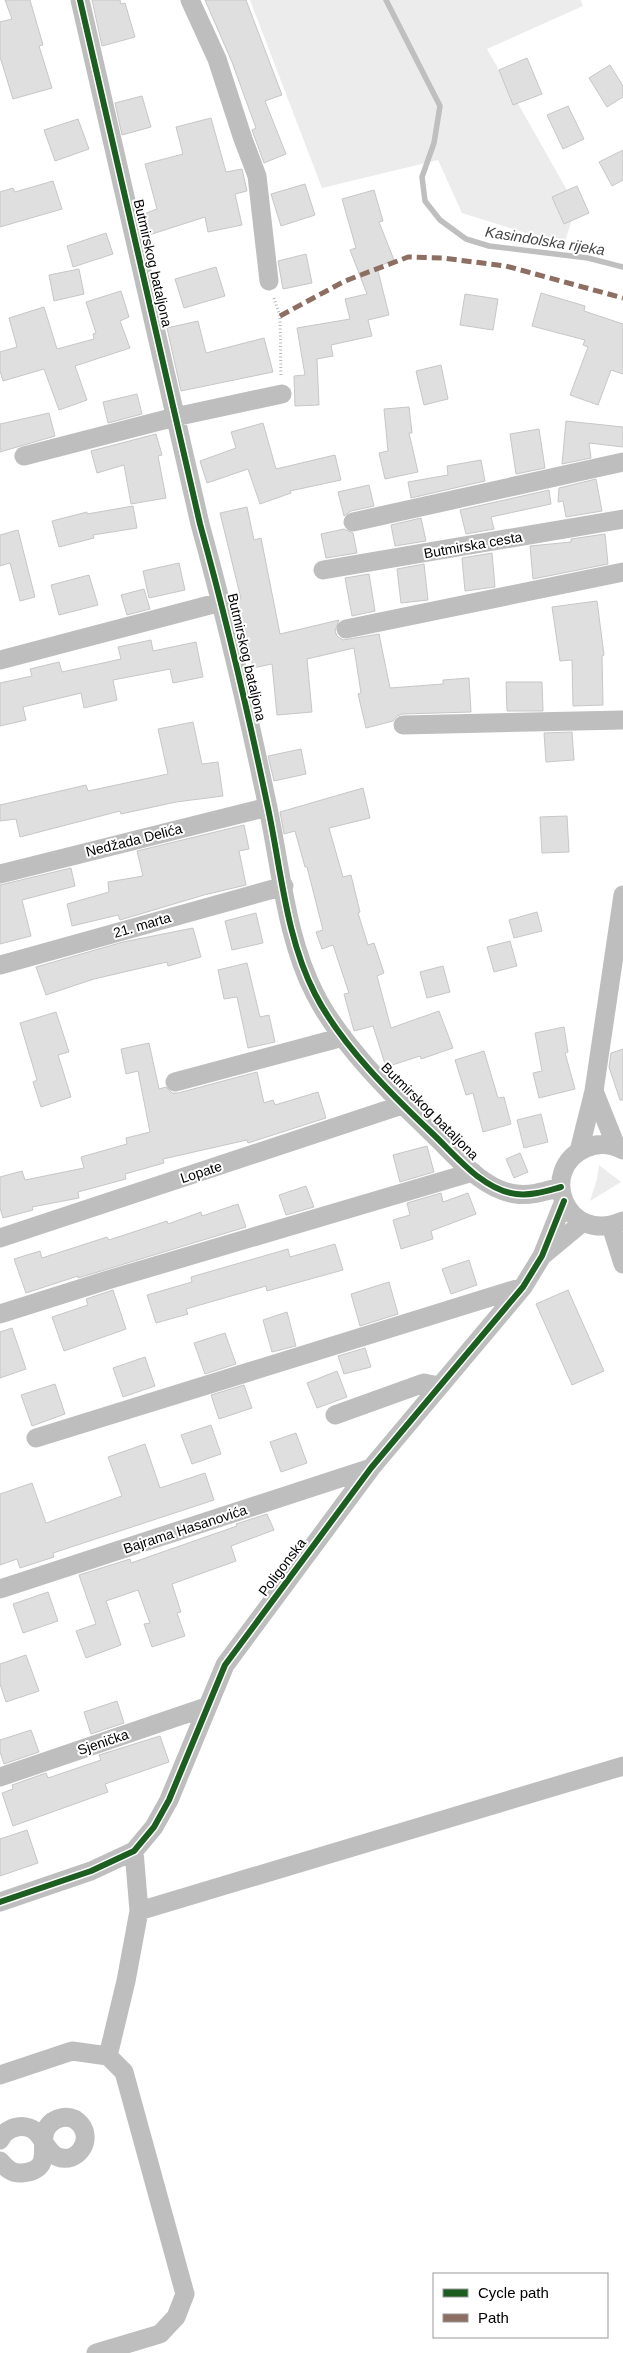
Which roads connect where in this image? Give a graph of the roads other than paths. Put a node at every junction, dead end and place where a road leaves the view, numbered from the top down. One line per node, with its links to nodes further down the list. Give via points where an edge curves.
1 (80, 0): 5 (street, Butmirskog bataljona)
2 (190, 0): 3 (street, via 217,59 257,176)
3 (268, 281)
4 (282, 394): 5 (street)
5 (175, 417): 6 (street); 12 (street, Butmirskog bataljona)
6 (24, 456)
7 (623, 462): 9 (street)
8 (623, 519): 10 (street, Butmirska cesta)
9 (352, 522)
10 (323, 570)
11 (623, 572): 13 (street)
12 (222, 602): 14 (street); 17 (street, Butmirskog bataljona)
13 (346, 629)
14 (0, 660)
15 (623, 720): 16 (street)
16 (402, 725)
17 (268, 807): 18 (street, Nedžada Delića); 19 (street, Butmirskog bataljona)
18 (0, 874)
19 (284, 886): 22 (street, 21. marta); 23 (street, Butmirskog bataljona, via 298,954 316,995)
20 (623, 895): 21 (street)
21 (622, 919): 25 (street)
22 (0, 965)
23 (343, 1037): 24 (street); 26 (street, Butmirskog bataljona)
24 (174, 1082)
25 (594, 1090): 27 (street); 28 (street)
26 (402, 1105): 29 (street, Butmirskog bataljona); 33 (street, Lopate)
27 (619, 1148): 28 (street, via 592,1145)
28 (579, 1151): 30 (street, Poligonska, via 562,1173)
29 (473, 1172): 30 (street, Butmirskog bataljona, via 498,1189 516,1194); 37 (street, Butmirskog bataljona)
30 (562, 1194): 31 (street, via 571,1213); 34 (street, Poligonska)
31 (582, 1222): 32 (street, via 597,1226); 34 (street, Poligonska)
32 (617, 1223): 35 (street)
33 (0, 1238)
34 (542, 1256): 36 (street, Poligonska)
35 (623, 1264)
36 (522, 1287): 38 (street, Poligonska); 40 (street)
37 (0, 1314)
38 (439, 1386): 39 (street, via 424,1383); 41 (street, Poligonska)
39 (335, 1415)
40 (36, 1438)
41 (371, 1468): 42 (street, Bajrama Hasanovića); 43 (street, Poligonska, via 225,1665)
42 (0, 1589)
43 (206, 1707): 45 (street, Sjenička); 46 (street, Poligonska, via 169,1800 154,1827)
44 (623, 1766): 48 (street)
45 (0, 1777)
46 (134, 1852): 47 (street, Poligonska, via 91,1871); 48 (street)
47 (0, 1902)
48 (139, 1911): 49 (street)
49 (108, 2056): 50 (street, via 72,2051); 53 (street, via 124,2072 185,2294 176,2316 160,2334)
50 (0, 2075)
51 (0, 2140): 52 (street, via 12,2128 25,2126 44,2142 45,2154 40,2166 29,2173 18,2174)
52 (2, 2168)
53 (96, 2353)

